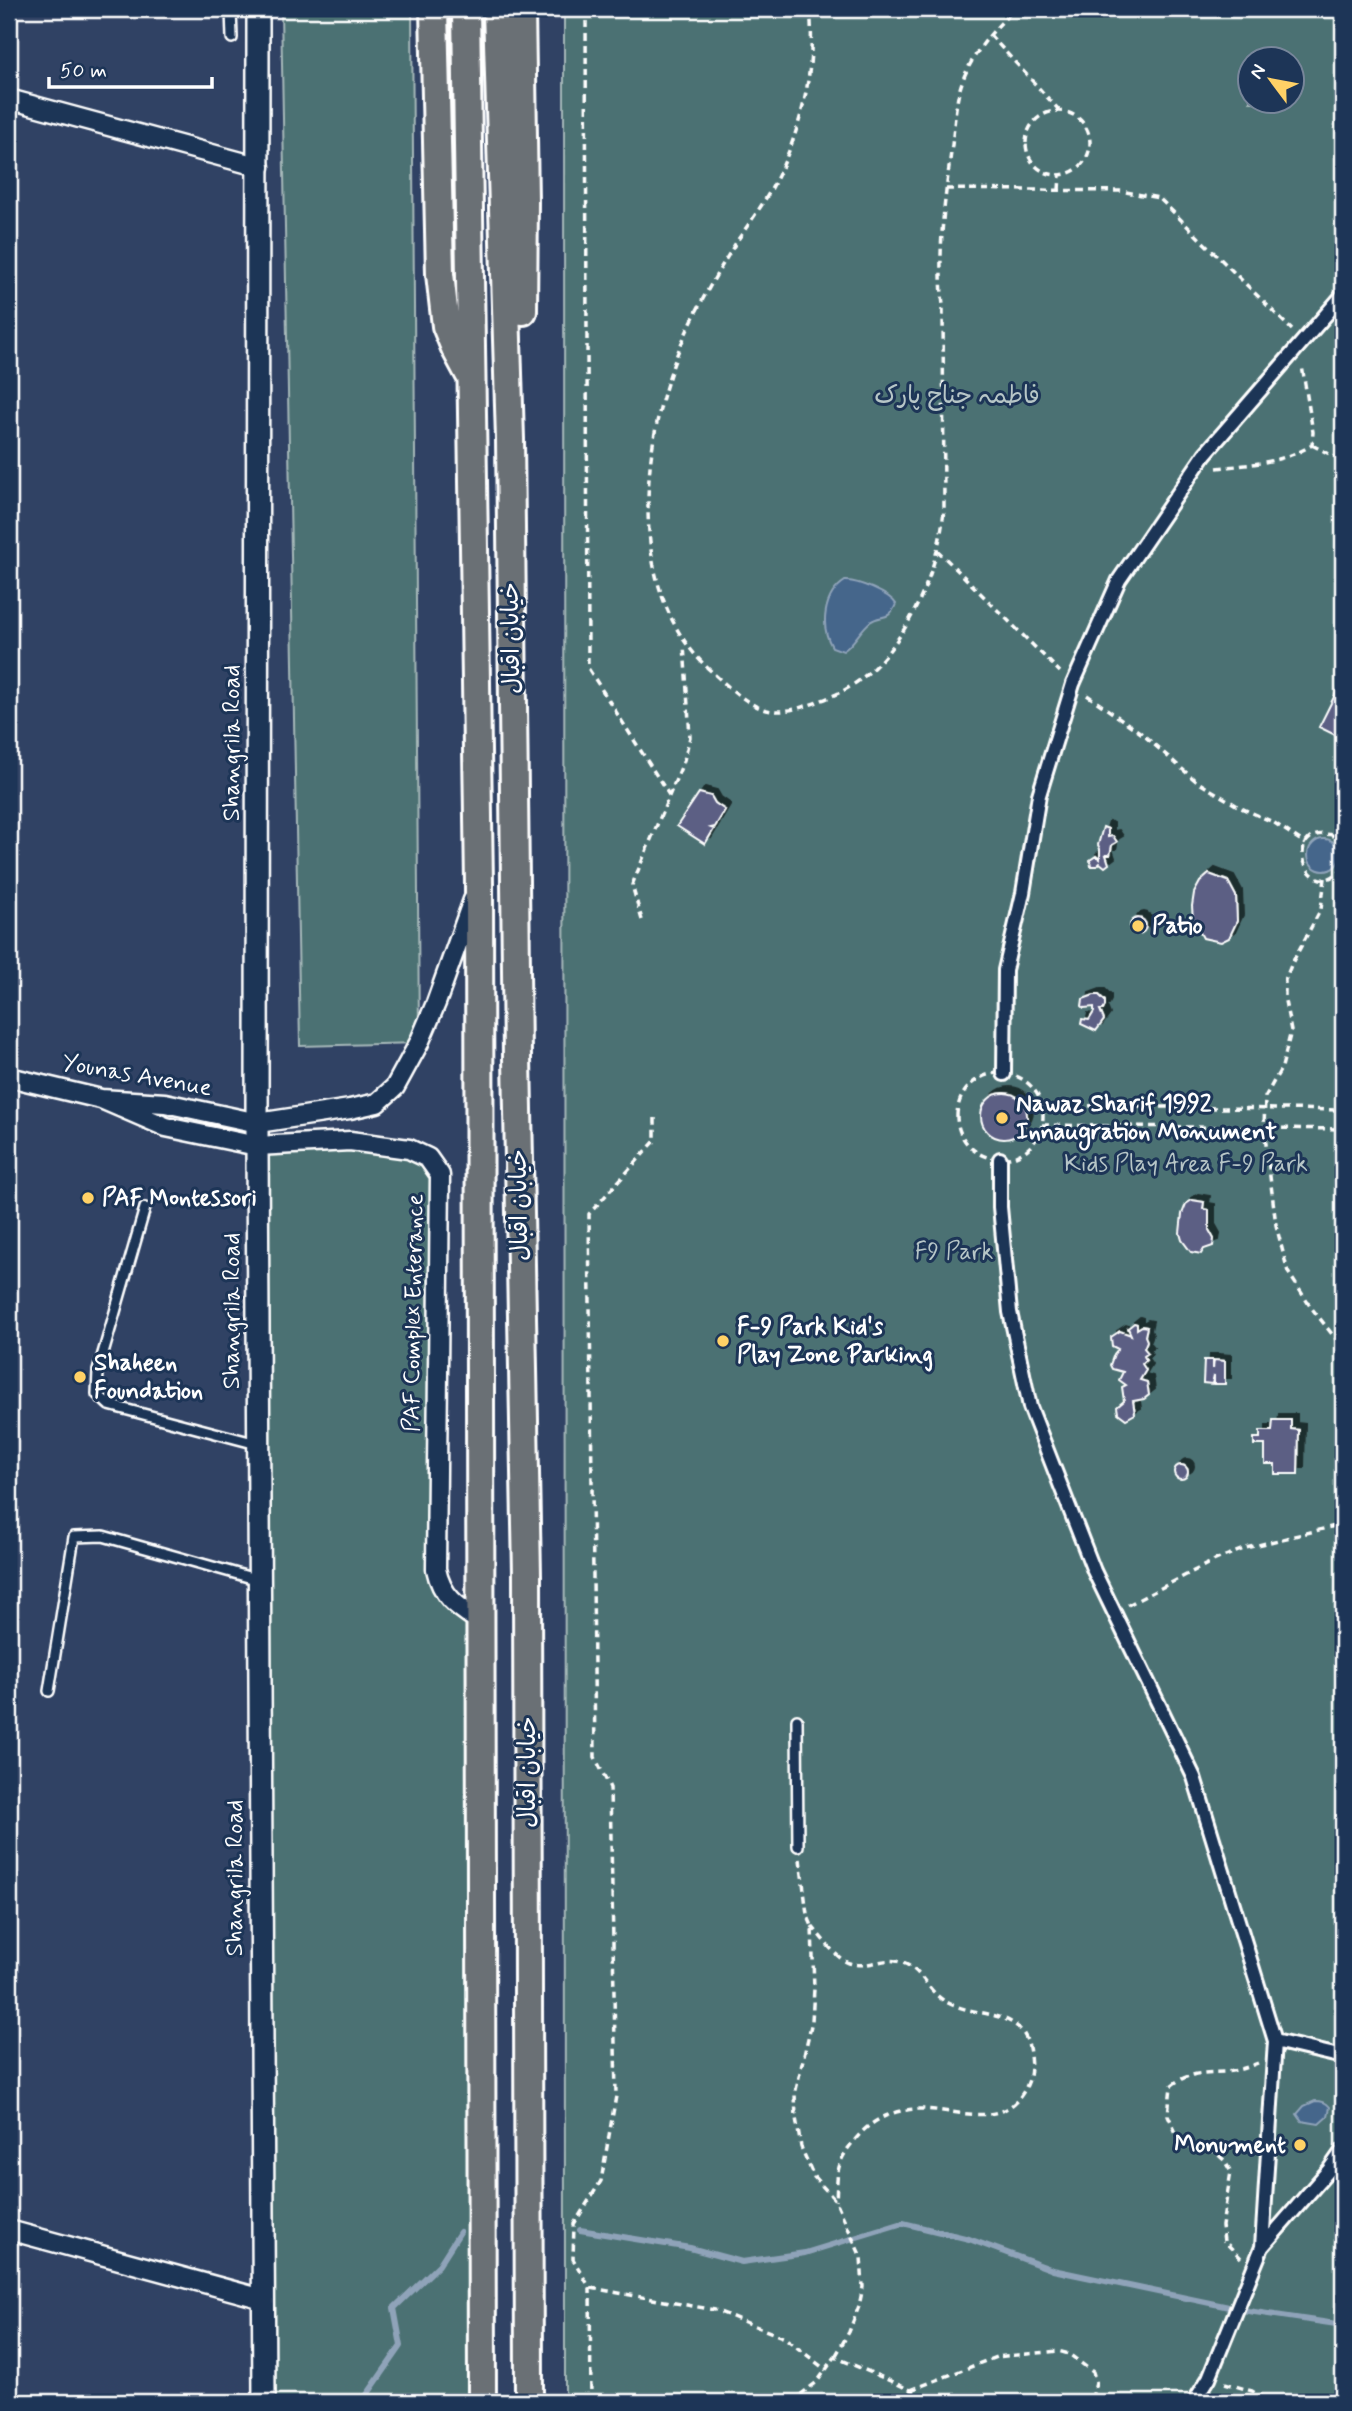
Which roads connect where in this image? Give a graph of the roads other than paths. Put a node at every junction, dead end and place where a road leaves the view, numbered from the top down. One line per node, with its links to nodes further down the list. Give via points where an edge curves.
1 (231, 9): 7 (lane)
2 (258, 9): 9 (street, Shangrila Road)
3 (434, 9): 12 (main road, via 440,274 446,326)
4 (466, 9): 12 (main road, خیابان اقبال)
5 (497, 9): 11 (main road, خیابان اقبال)
6 (521, 9): 11 (main road, via 523,306 520,343)
7 (232, 38)
8 (9, 99): 9 (street)
9 (260, 167): 17 (street, Shangrila Road)
10 (1343, 295): 14 (street, via 1205,454 1119,580 1073,684 1039,795 1005,970)
11 (508, 375): 35 (main road, خیابان اقبال, via 527,1575)
12 (472, 378): 13 (main road, خیابان اقبال)
13 (479, 884): 17 (street, via 436,1003 395,1087 377,1103); 23 (main road, خیابان اقبال)
14 (1004, 1074)
15 (9, 1077): 16 (street, Younas Avenue)
16 (101, 1099): 17 (street, Younas Avenue, via 165,1103); 18 (street, PAF Complex Enterance, via 166,1127)
17 (258, 1123): 18 (street, Shangrila Road)
18 (257, 1146): 21 (street, Shangrila Road); 23 (street, PAF Complex Enterance, via 350,1142 409,1150 428,1158 440,1175 436,1569 440,1586 459,1608)
19 (1000, 1160): 27 (street, via 1010,1312 1030,1407 1094,1571 1194,1777)
20 (145, 1209): 21 (lane, via 98,1371 97,1394 109,1405)
21 (258, 1445): 22 (street, Shangrila Road)
22 (259, 1580): 24 (lane, via 103,1536 74,1537); 32 (street, Shangrila Road)
23 (482, 1623): 34 (main road, خیابان اقبال)
24 (49, 1691)
25 (797, 1720): 26 (lane)
26 (798, 1846)
27 (1275, 2041): 28 (street); 31 (street)
28 (1343, 2057)
29 (1343, 2150): 31 (street)
30 (9, 2230): 32 (street)
31 (1262, 2247): 36 (street, via 1209,2378)
32 (263, 2299): 33 (street, Shangrila Road)
33 (264, 2402)
34 (482, 2402)
35 (529, 2402)
36 (1194, 2402)

